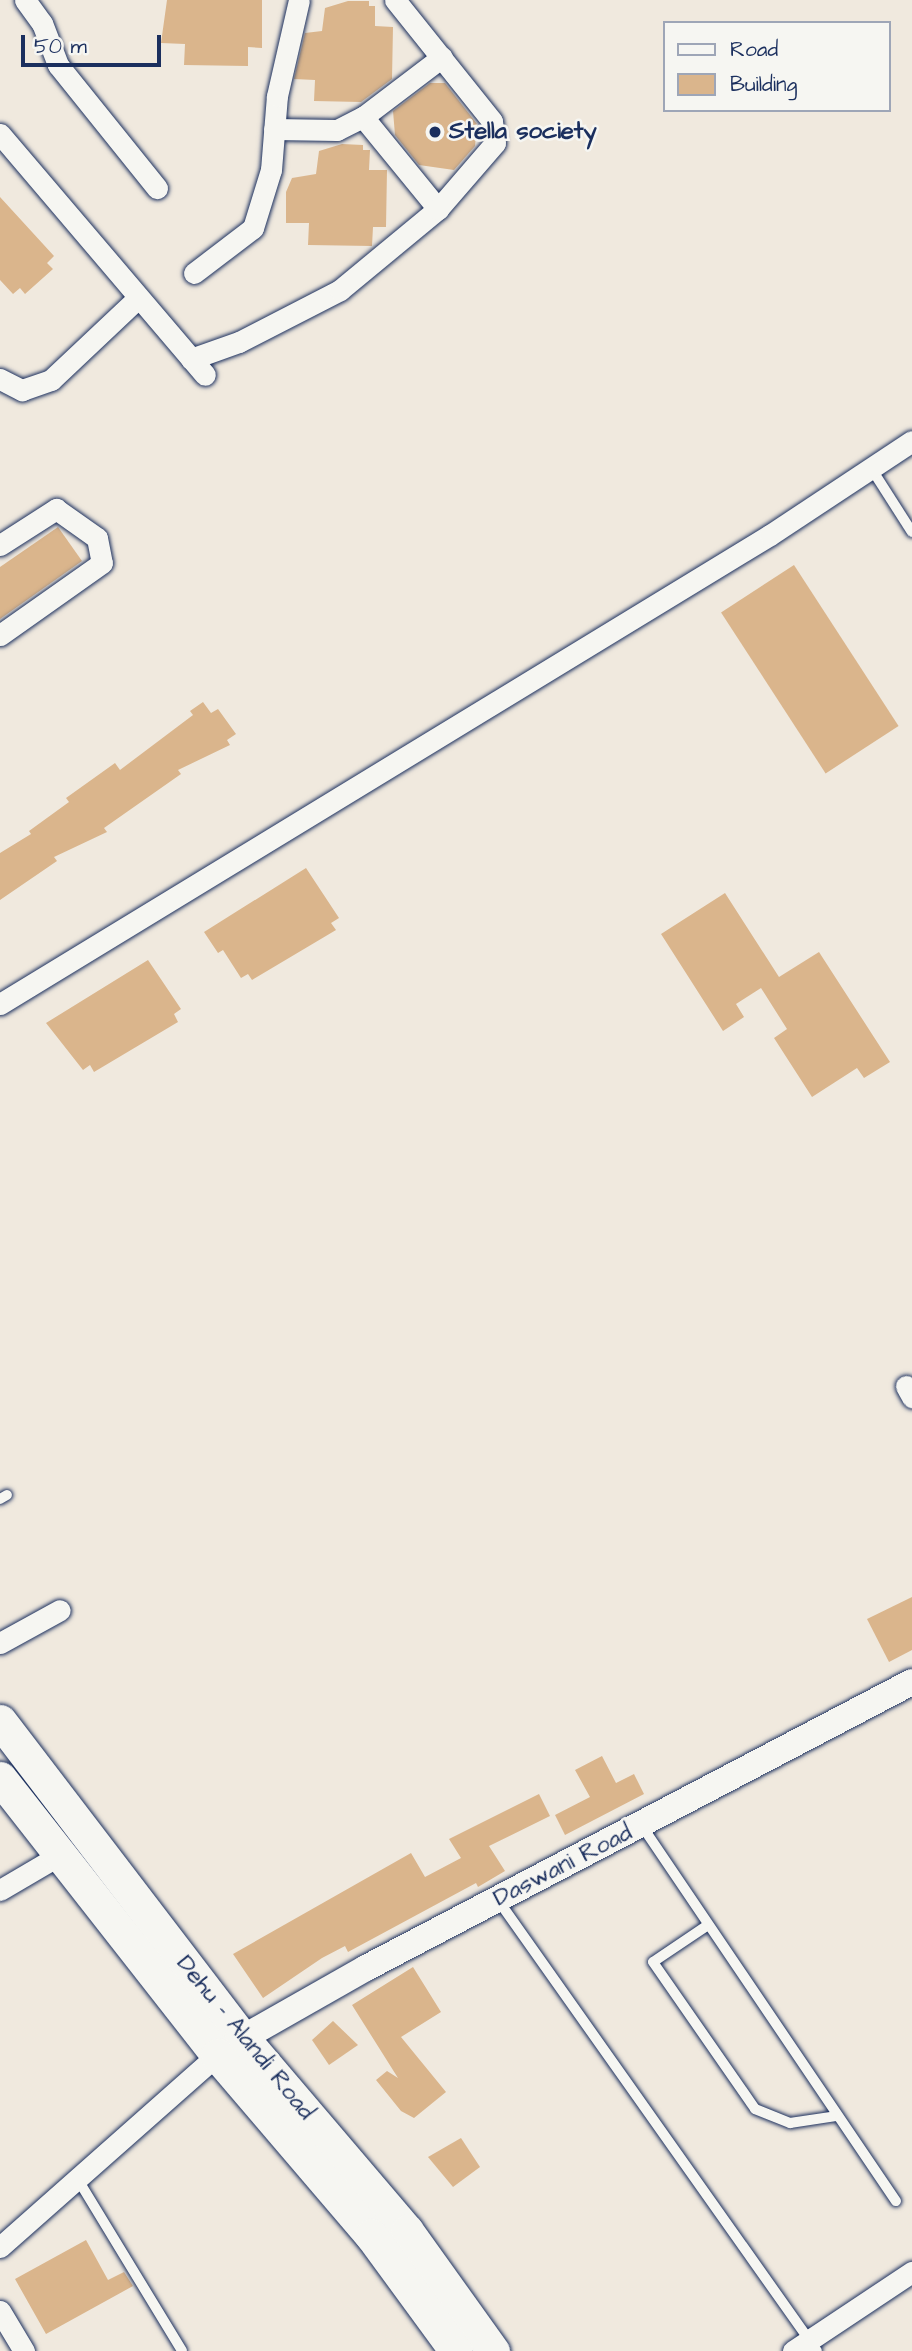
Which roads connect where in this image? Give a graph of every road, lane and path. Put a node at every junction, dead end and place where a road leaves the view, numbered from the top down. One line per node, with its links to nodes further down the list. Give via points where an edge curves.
1 (25, 0): 8 (street, via 42,23 58,65)
2 (299, 0): 6 (street)
3 (395, 0): 4 (street)
4 (442, 57): 5 (street); 9 (street, via 496,131 495,143)
5 (363, 117): 6 (street, via 337,130); 9 (street)
6 (274, 129): 10 (street, via 271,170 253,228)
7 (0, 134): 11 (street)
8 (158, 188)
9 (438, 209): 11 (street, via 340,289 198,367)
10 (194, 273)
11 (138, 299): 12 (street, via 51,380 22,390)
12 (0, 379)
13 (912, 441): 14 (street)
14 (870, 468): 15 (lane); 18 (street, via 769,535)
15 (912, 532)
16 (0, 545): 17 (street, via 56,509 97,538 102,563)
17 (0, 635)
18 (0, 1004)
19 (60, 1610): 20 (street)
20 (0, 1643)
21 (912, 1682): 24 (street, Daswani Road)
22 (0, 1721): 29 (main road, Dehu - Alandi Road)
23 (0, 1778): 25 (main road, Dehu - Alandi Road)
24 (642, 1826): 27 (street, Daswani Road); 28 (lane)
25 (58, 1856): 26 (street); 29 (main road, Dehu - Alandi Road)
26 (0, 1890)
27 (498, 1900): 29 (street, Daswani Road); 36 (lane)
28 (708, 1925): 30 (lane); 30 (lane, via 653,1962 755,2109 790,2123)
29 (229, 2046): 31 (street); 39 (main road, Dehu - Alandi Road); 40 (main road, Dehu - Alandi Road, via 407,2231)
30 (837, 2116): 32 (lane)
31 (77, 2178): 33 (street); 38 (lane)
32 (896, 2201)
33 (0, 2247)
34 (912, 2272): 36 (street)
35 (0, 2311): 37 (street)
36 (807, 2347)
37 (24, 2351)
38 (182, 2351)
39 (456, 2351)
40 (493, 2351)

